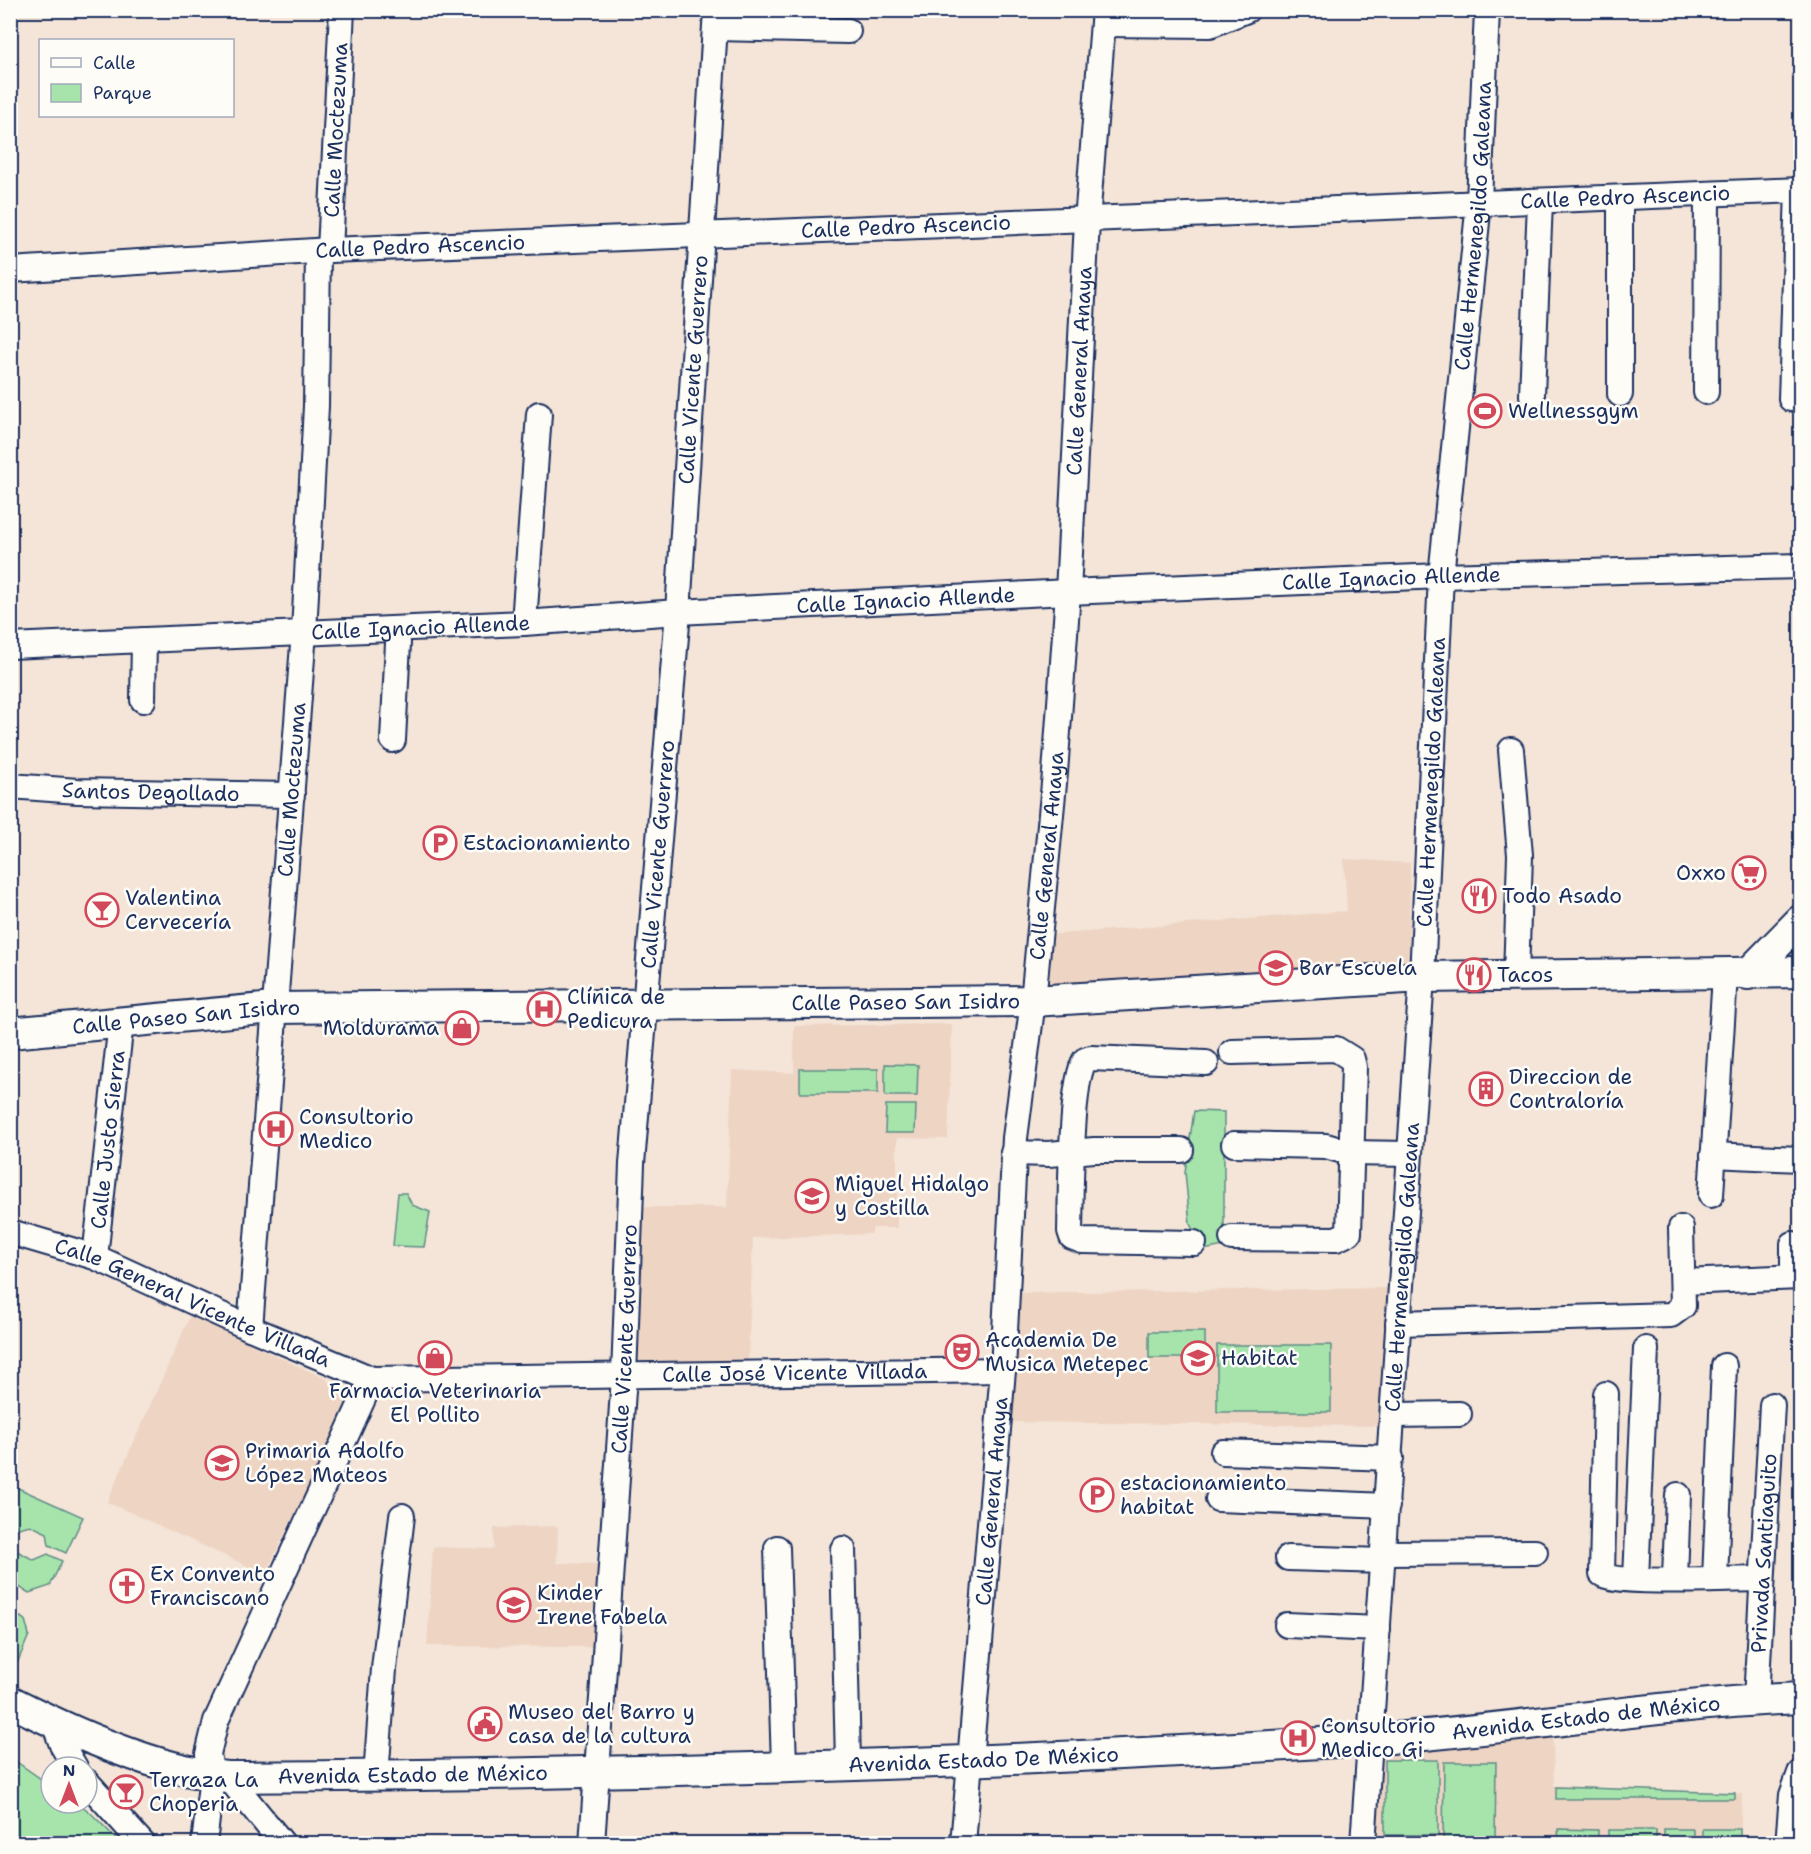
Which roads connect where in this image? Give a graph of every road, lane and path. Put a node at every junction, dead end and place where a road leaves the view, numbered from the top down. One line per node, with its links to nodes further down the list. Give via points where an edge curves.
1 (342, 10): 14 (street, Calle Moctezuma)
2 (1247, 10): 4 (street, via 1210,25)
3 (1487, 10): 10 (street, Calle Hermenegildo Galeana)
4 (1104, 17): 12 (street, Calle General Anaya)
5 (716, 19): 6 (street); 13 (street, Calle Vicente Guerrero)
6 (848, 31)
7 (1799, 190): 8 (street, Calle Pedro Ascencio); 19 (street)
8 (1707, 194): 9 (street, Calle Pedro Ascencio); 16 (street)
9 (1620, 198): 11 (street, Calle Pedro Ascencio); 17 (street)
10 (1479, 202): 11 (street, Calle Pedro Ascencio); 12 (street, Calle Pedro Ascencio); 22 (street, Calle Hermenegildo Galeana)
11 (1539, 202): 18 (street)
12 (1087, 221): 13 (street, Calle Pedro Ascencio); 23 (street, Calle General Anaya)
13 (702, 236): 14 (street, Calle Pedro Ascencio); 24 (street, Calle Vicente Guerrero)
14 (324, 250): 15 (street, Calle Pedro Ascencio); 26 (street, Calle Moctezuma)
15 (10, 270)
16 (1706, 392)
17 (1620, 394)
18 (1532, 395)
19 (1791, 399)
20 (539, 414): 25 (street)
21 (1800, 567): 22 (street, Calle Ignacio Allende)
22 (1441, 576): 23 (street, Calle Ignacio Allende); 39 (street, Calle Hermenegildo Galeana)
23 (1068, 592): 24 (street, Calle Ignacio Allende); 40 (street, Calle General Anaya)
24 (678, 612): 25 (street, Calle Ignacio Allende); 41 (street, Calle Vicente Guerrero)
25 (524, 623): 26 (street, Calle Ignacio Allende)
26 (304, 632): 27 (street, Calle Ignacio Allende); 34 (street, Calle Moctezuma)
27 (144, 640): 29 (street, Calle Ignacio Allende); 30 (street)
28 (398, 643): 31 (street)
29 (10, 645)
30 (143, 700)
31 (393, 740)
32 (1511, 750): 38 (street, via 1520,855)
33 (10, 786): 34 (street, Santos Degollado)
34 (292, 795): 42 (street, Calle Moctezuma)
35 (1800, 921): 37 (main road)
36 (1800, 972): 37 (main road, Calle Paseo San Isidro)
37 (1736, 974): 38 (main road, Calle Paseo San Isidro); 53 (street)
38 (1516, 976): 39 (main road, Calle Paseo San Isidro)
39 (1422, 977): 40 (main road, Calle Paseo San Isidro); 51 (street, Calle Hermenegildo Galeana)
40 (1033, 1001): 41 (main road, Calle Paseo San Isidro); 48 (street, Calle General Anaya)
41 (648, 1004): 42 (main road, Calle Paseo San Isidro); 69 (street, Calle Vicente Guerrero, via 632,1164)
42 (273, 1008): 43 (main road, Calle Paseo San Isidro); 65 (street, Calle Moctezuma)
43 (121, 1022): 44 (main road, Calle Paseo San Isidro); 61 (street, Calle Justo Sierra)
44 (10, 1033)
45 (1232, 1052): 49 (street, via 1336,1049 1346,1054 1354,1067)
46 (1206, 1063): 50 (street, via 1085,1060 1080,1072)
47 (1234, 1144): 49 (street)
48 (1014, 1145): 50 (street); 68 (street, Calle General Anaya)
49 (1350, 1146): 51 (street); 58 (street, via 1350,1228 1344,1237)
50 (1080, 1147): 52 (street); 59 (street, via 1070,1231 1076,1240)
51 (1408, 1147): 64 (street, Calle Hermenegildo Galeana)
52 (1181, 1150)
53 (1713, 1155): 54 (street); 55 (street)
54 (1800, 1159)
55 (1711, 1195)
56 (1681, 1228): 63 (street)
57 (10, 1232): 61 (street, Calle General Vicente Villada)
58 (1232, 1238)
59 (1194, 1243)
60 (1793, 1244): 62 (street)
61 (95, 1257): 65 (street, Calle General Vicente Villada)
62 (1797, 1277): 63 (street)
63 (1683, 1281): 64 (street, via 1683,1306 1671,1315)
64 (1398, 1323): 74 (street, Calle Hermenegildo Galeana)
65 (250, 1328): 70 (street, Calle General Vicente Villada)
66 (1646, 1349): 89 (street)
67 (1724, 1366): 87 (street)
68 (1003, 1370): 69 (street, Calle José Vicente Villada); 98 (street, Calle General Anaya)
69 (624, 1376): 70 (street, Calle José Vicente Villada); 101 (street, Calle Vicente Guerrero)
70 (372, 1379): 103 (street, via 216,1721 208,1754)
71 (1606, 1394): 89 (street, via 1601,1568 1602,1574 1611,1578)
72 (1772, 1405): 88 (street, Privada Santiaguito)
73 (1459, 1414): 74 (street)
74 (1394, 1415): 76 (street, Calle Hermenegildo Galeana)
75 (1223, 1452): 76 (street)
76 (1391, 1458): 79 (street, Calle Hermenegildo Galeana)
77 (1678, 1495): 86 (street)
78 (1218, 1498): 79 (street)
79 (1387, 1506): 84 (street, Calle Hermenegildo Galeana)
80 (402, 1516): 104 (street)
81 (777, 1548): 100 (street)
82 (843, 1548): 99 (street)
83 (1535, 1552): 84 (street)
84 (1383, 1557): 85 (street); 91 (street, Calle Hermenegildo Galeana)
85 (1288, 1558)
86 (1675, 1579): 87 (street); 89 (street)
87 (1715, 1579): 88 (street)
88 (1762, 1579): 93 (street, Privada Santiaguito)
89 (1636, 1580)
90 (1287, 1625): 91 (street)
91 (1378, 1629): 96 (street, Calle Hermenegildo Galeana)
92 (1800, 1698): 93 (main road, Avenida Estado de México)
93 (1756, 1700): 96 (main road, Avenida Estado de México)
94 (10, 1701): 95 (main road)
95 (54, 1723): 97 (street); 103 (main road, via 168,1766)
96 (1371, 1740): 98 (main road, Avenida Estado De México); 111 (street, Calle Hermenegildo Galeana)
97 (68, 1755)
98 (968, 1761): 99 (main road, Avenida Estado De México); 110 (street, Calle General Anaya)
99 (848, 1763): 100 (main road, Avenida Estado De México)
100 (784, 1765): 101 (main road, Avenida Estado De México)
101 (598, 1772): 104 (main road, Avenida Estado de México); 109 (street, Calle Vicente Guerrero)
102 (1800, 1773): 112 (street, via 1792,1795)
103 (220, 1776): 104 (main road, Avenida Estado de México); 107 (street); 108 (street)
104 (376, 1776)
105 (99, 1795): 106 (street)
106 (143, 1844)
107 (204, 1844)
108 (283, 1844)
109 (592, 1844)
110 (963, 1844)
111 (1363, 1844)
112 (1788, 1844)

